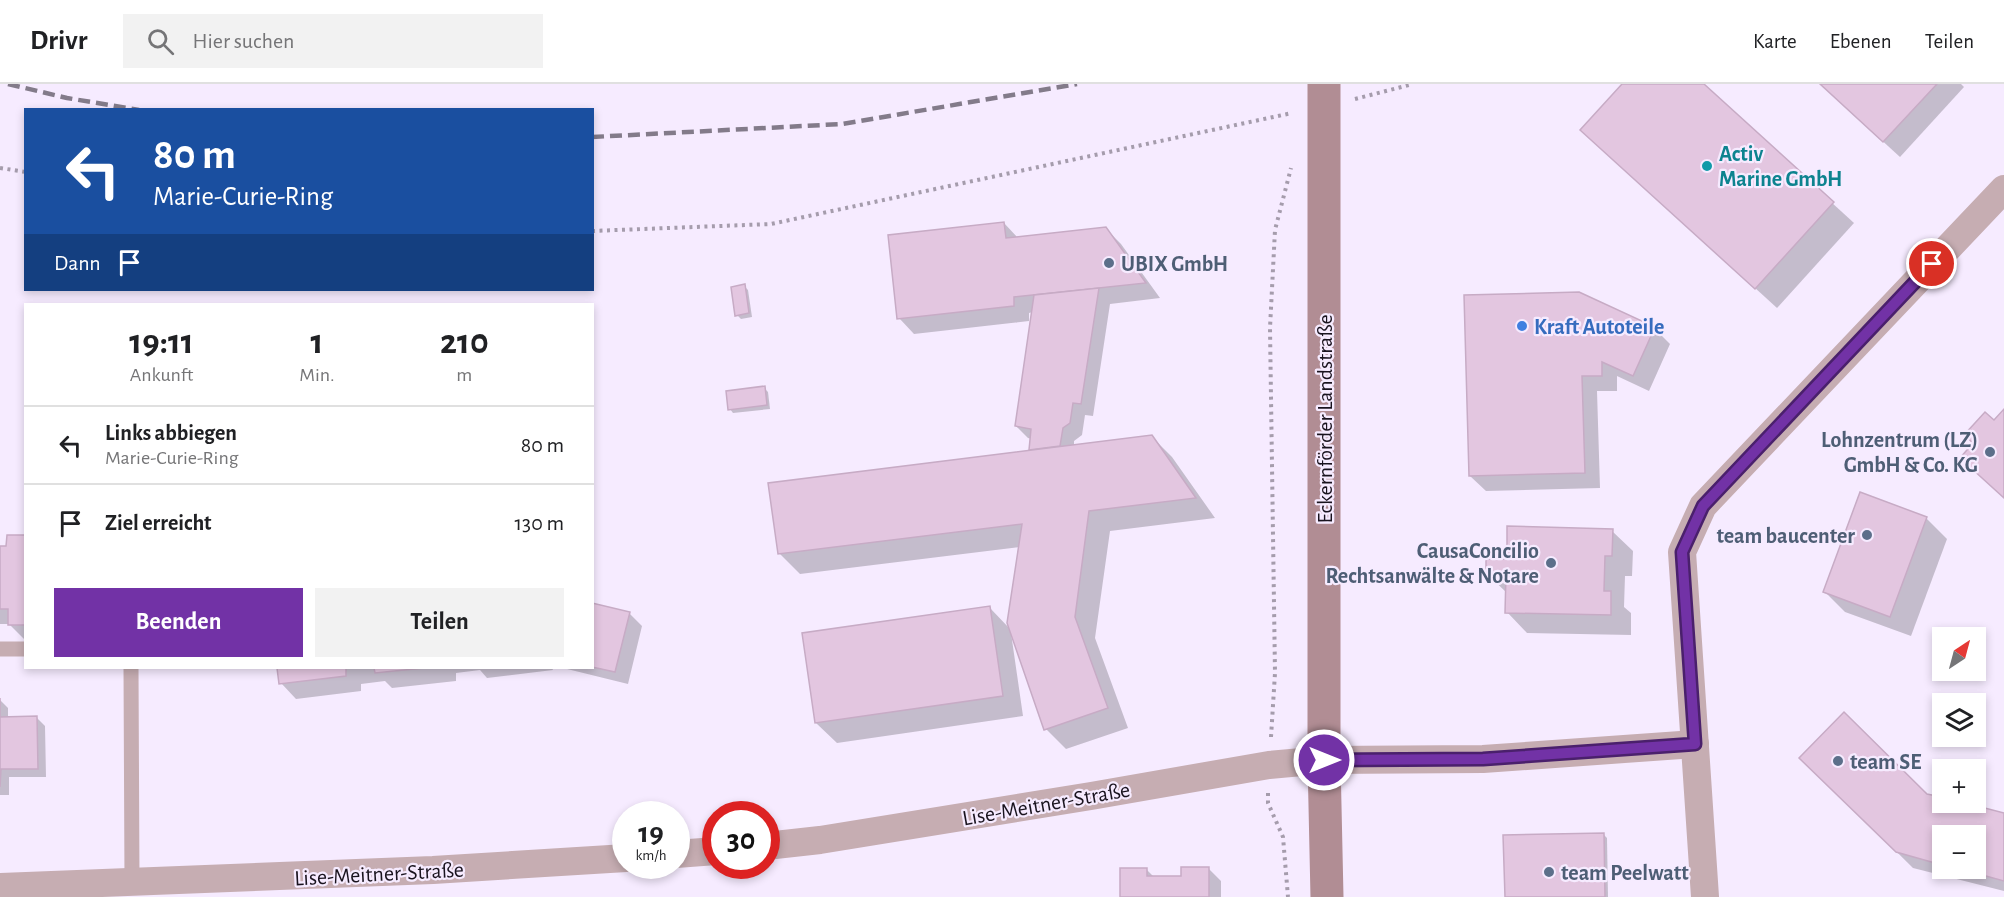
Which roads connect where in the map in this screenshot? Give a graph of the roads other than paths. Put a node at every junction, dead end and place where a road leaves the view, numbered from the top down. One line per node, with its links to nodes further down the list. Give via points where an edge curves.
1 (1331, 97): 7 (street, Eckernförder Landstraße)
2 (2004, 189): 6 (street, via 1703,506 1682,552)
3 (0, 649): 4 (lane)
4 (24, 649)
5 (131, 669): 10 (lane)
6 (1695, 744): 7 (street, Lise-Meitner-Straße, via 1483,759); 13 (street)
7 (1324, 760): 8 (street, Lise-Meitner-Straße, via 1269,765); 12 (street, Eckernförder Landstraße)
8 (780, 844)
9 (612, 859): 10 (street, Lise-Meitner-Straße)
10 (132, 883): 11 (street, Lise-Meitner-Straße)
11 (0, 887)
12 (1327, 897)
13 (1705, 897)

